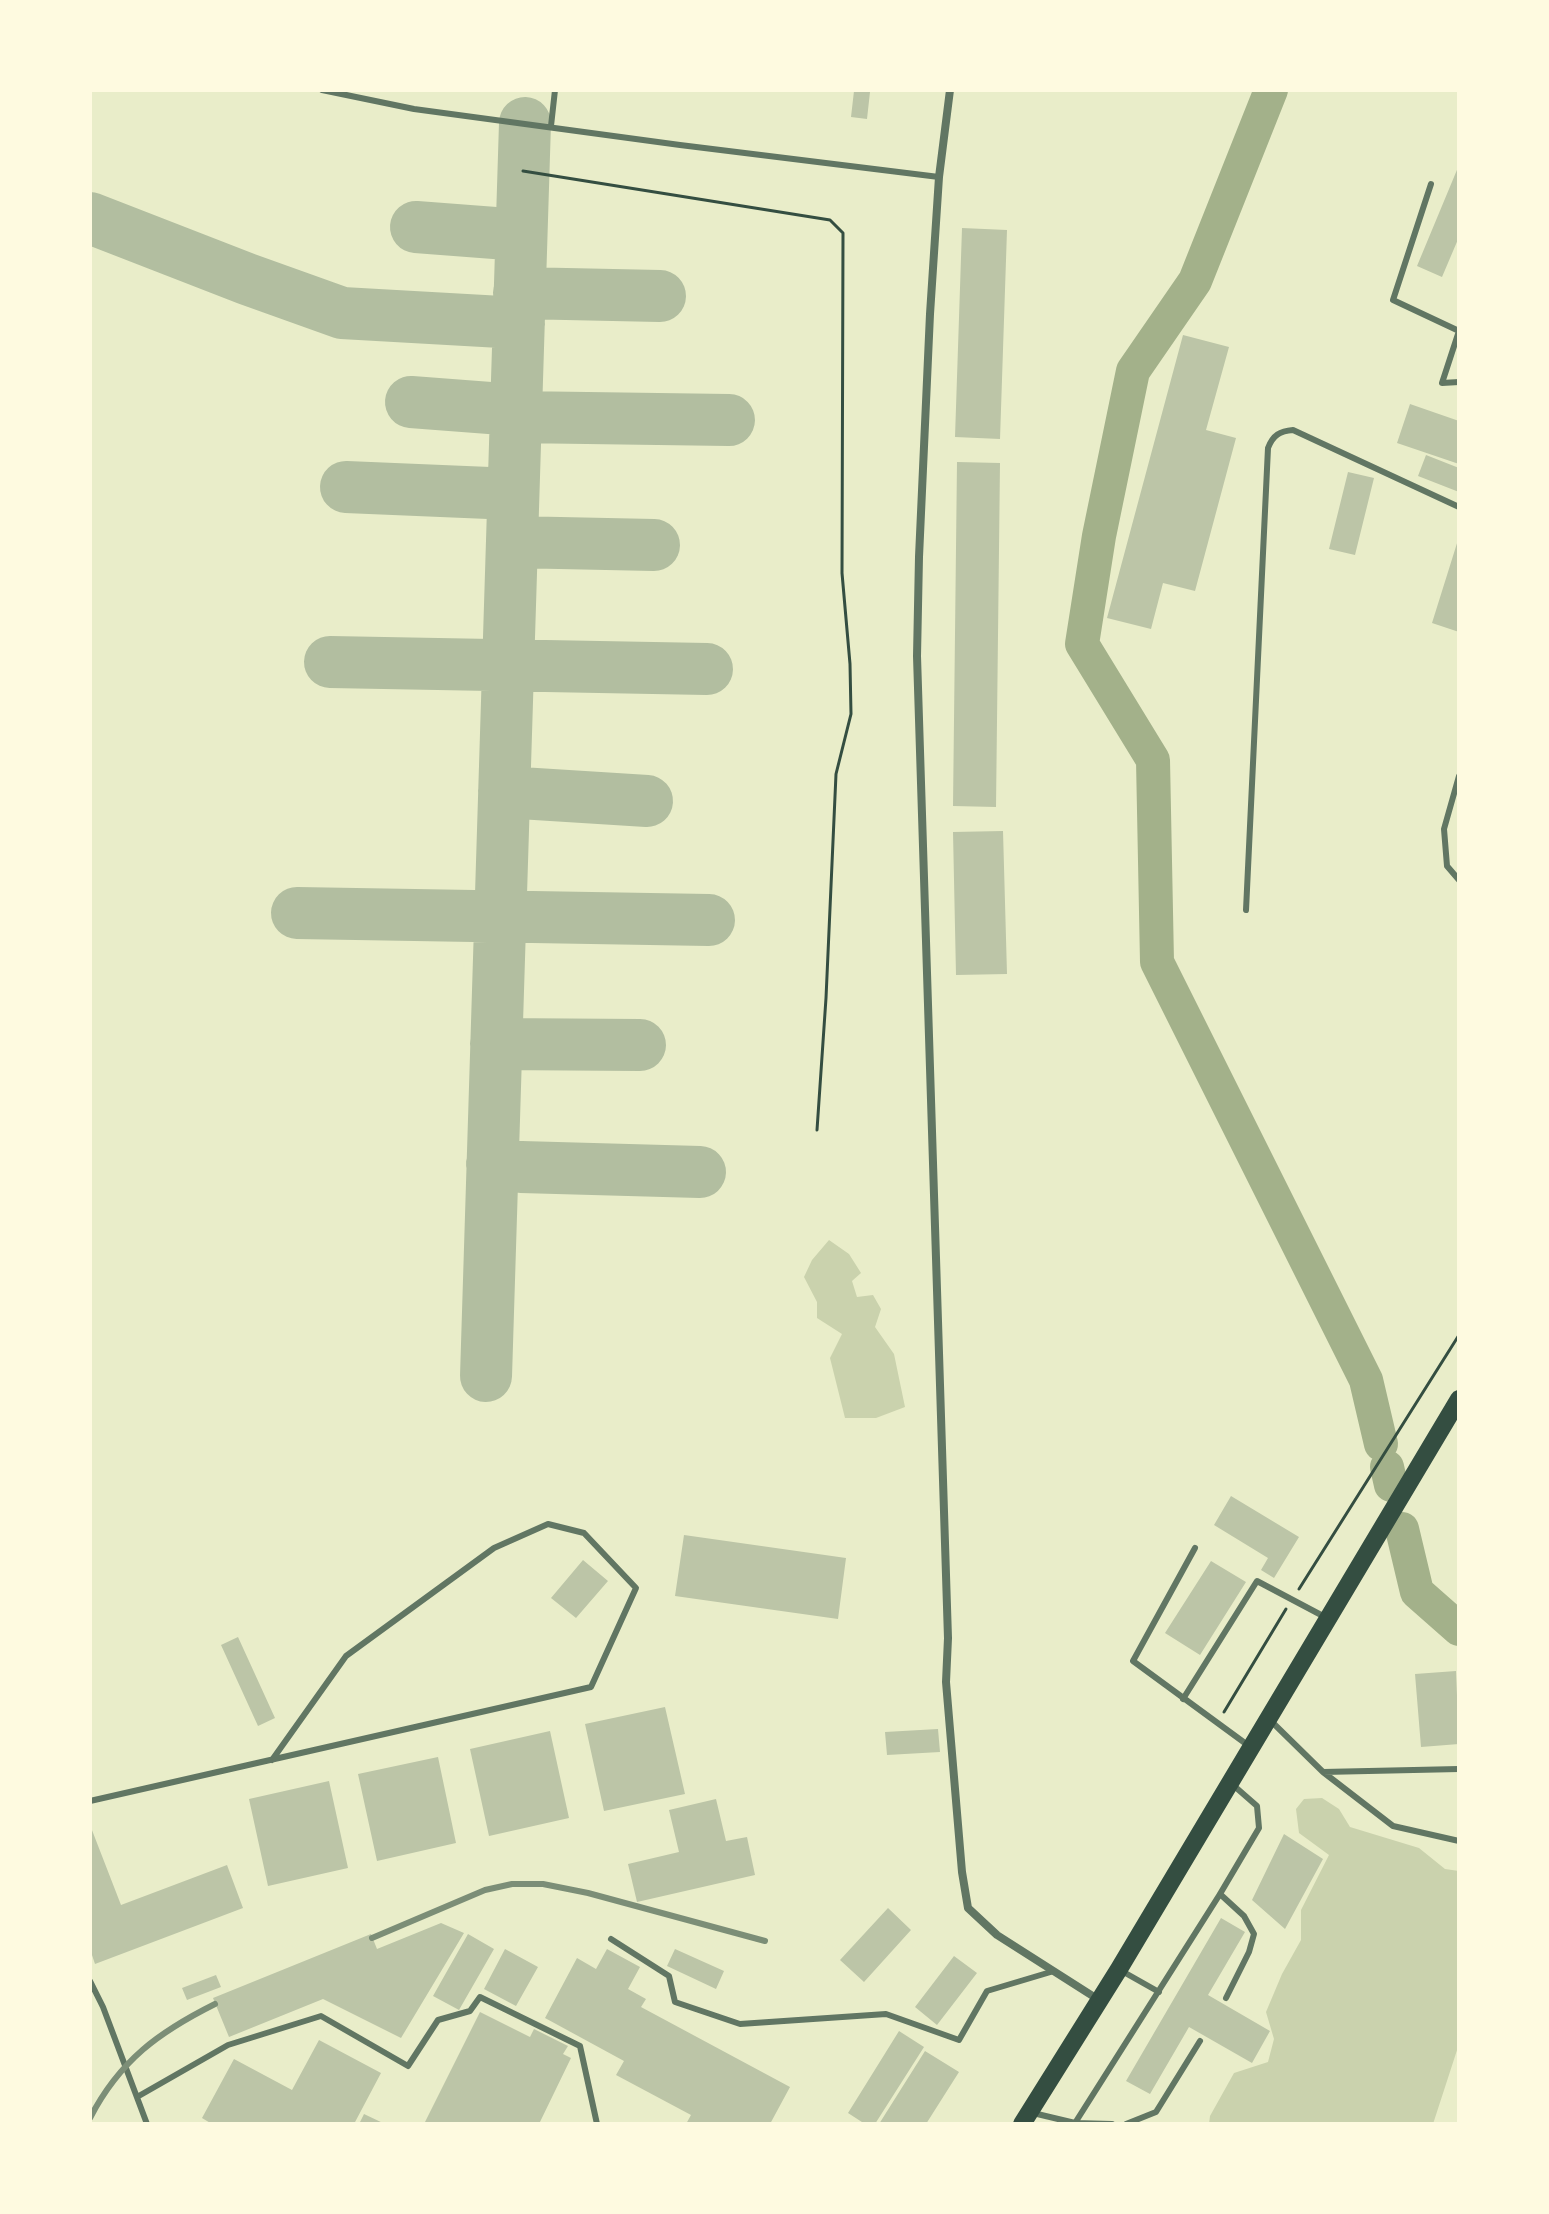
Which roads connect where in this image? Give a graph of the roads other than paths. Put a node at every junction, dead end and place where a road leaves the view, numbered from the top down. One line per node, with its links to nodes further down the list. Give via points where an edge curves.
1 (322, 90): 4 (lane, via 414,109)
2 (555, 90): 4 (lane)
3 (950, 90): 5 (street)
4 (551, 126): 5 (lane)
5 (939, 177): 28 (street, via 917,656 946,1682 968,1908 997,1935)
6 (1431, 184): 7 (lane, via 1393,300)
7 (1459, 331): 8 (lane, via 1442,383)
8 (1459, 382)
9 (1459, 507): 12 (lane, via 1293,430 1273,437 1268,448)
10 (1459, 776): 11 (lane, via 1444,829 1447,866)
11 (1459, 880)
12 (1246, 910)
13 (1459, 1399): 15 (main road)
14 (1195, 1548): 16 (lane, via 1133,1661)
15 (1328, 1618): 16 (lane, via 1257,1581); 17 (main road)
16 (1183, 1699): 18 (lane)
17 (1269, 1719): 18 (main road); 21 (lane)
18 (1252, 1748): 22 (main road)
19 (272, 1760): 19 (lane, via 591,1687 636,1588 584,1533 548,1524 494,1548 346,1656); 23 (lane)
20 (1459, 1769): 21 (lane)
21 (1323, 1772): 24 (lane, via 1393,1826)
22 (1230, 1783): 25 (lane, via 1257,1806 1259,1828); 27 (main road)
23 (90, 1801)
24 (1459, 1841)
25 (1220, 1894): 30 (lane); 31 (lane, via 1244,1916 1254,1934)
26 (611, 1939): 28 (lane, via 669,1976 675,2002 740,2024 886,2014 959,2040 987,1991)
27 (1119, 1969): 30 (lane); 32 (main road)
28 (1054, 1971): 32 (street)
29 (90, 1981): 34 (lane)
30 (1159, 1992): 36 (lane)
31 (1226, 1998)
32 (1099, 2000): 35 (main road)
33 (1200, 2041): 40 (lane, via 1156,2112)
34 (137, 2097): 37 (lane); 38 (lane, via 228,2045 321,2016 408,2066 438,2020 470,2011 480,1997 580,2046)
35 (1026, 2118): 36 (lane)
36 (1075, 2123): 39 (lane)
37 (147, 2124)
38 (597, 2124)
39 (1112, 2124)
40 (1126, 2124)

